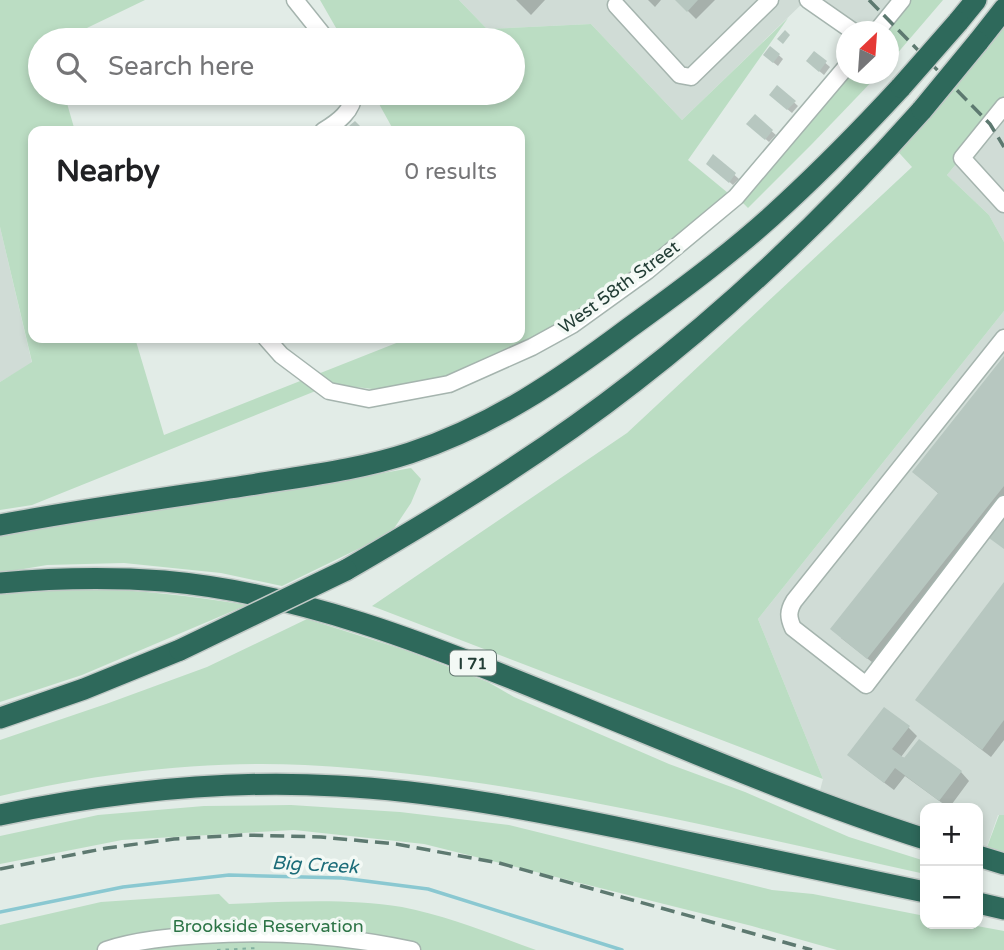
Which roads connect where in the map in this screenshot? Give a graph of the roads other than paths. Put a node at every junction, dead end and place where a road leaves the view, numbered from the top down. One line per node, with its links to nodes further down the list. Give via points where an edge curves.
1 (295, 0): 10 (street)
2 (770, 0): 6 (street, via 691,77 680,75)
3 (808, 0): 8 (street)
4 (902, 0): 9 (street)
5 (976, 0): 19 (highway, bridge, via 901,87 793,196 723,257 548,387 487,421 409,454 338,471)
6 (616, 5)
7 (1004, 9): 21 (highway, bridge, via 872,166 782,255 633,383 498,479 346,570 180,650)
8 (838, 21)
9 (885, 21)
10 (317, 28)
11 (836, 79): 17 (street, West 58th Street, via 736,197 647,271 572,325 532,347 449,384 369,399 329,391)
12 (352, 105): 14 (street)
13 (1004, 106): 15 (street, via 962,158)
14 (330, 126)
15 (1004, 204)
16 (1004, 338): 18 (street, via 794,601 789,618 793,628 866,685)
17 (270, 343)
18 (1004, 504)
19 (0, 525)
20 (0, 583): 23 (highway, I 71, via 77,578 165,582 337,615 463,658 799,795)
21 (0, 718)
22 (0, 815): 26 (highway, via 103,796 185,788 298,784 375,789 498,803)
23 (920, 837)
24 (983, 858): 25 (highway)
25 (1004, 864)
26 (920, 891)
27 (983, 904): 28 (highway)
28 (1004, 909)
29 (106, 950): 30 (street, via 169,937 297,932)
30 (412, 950)

